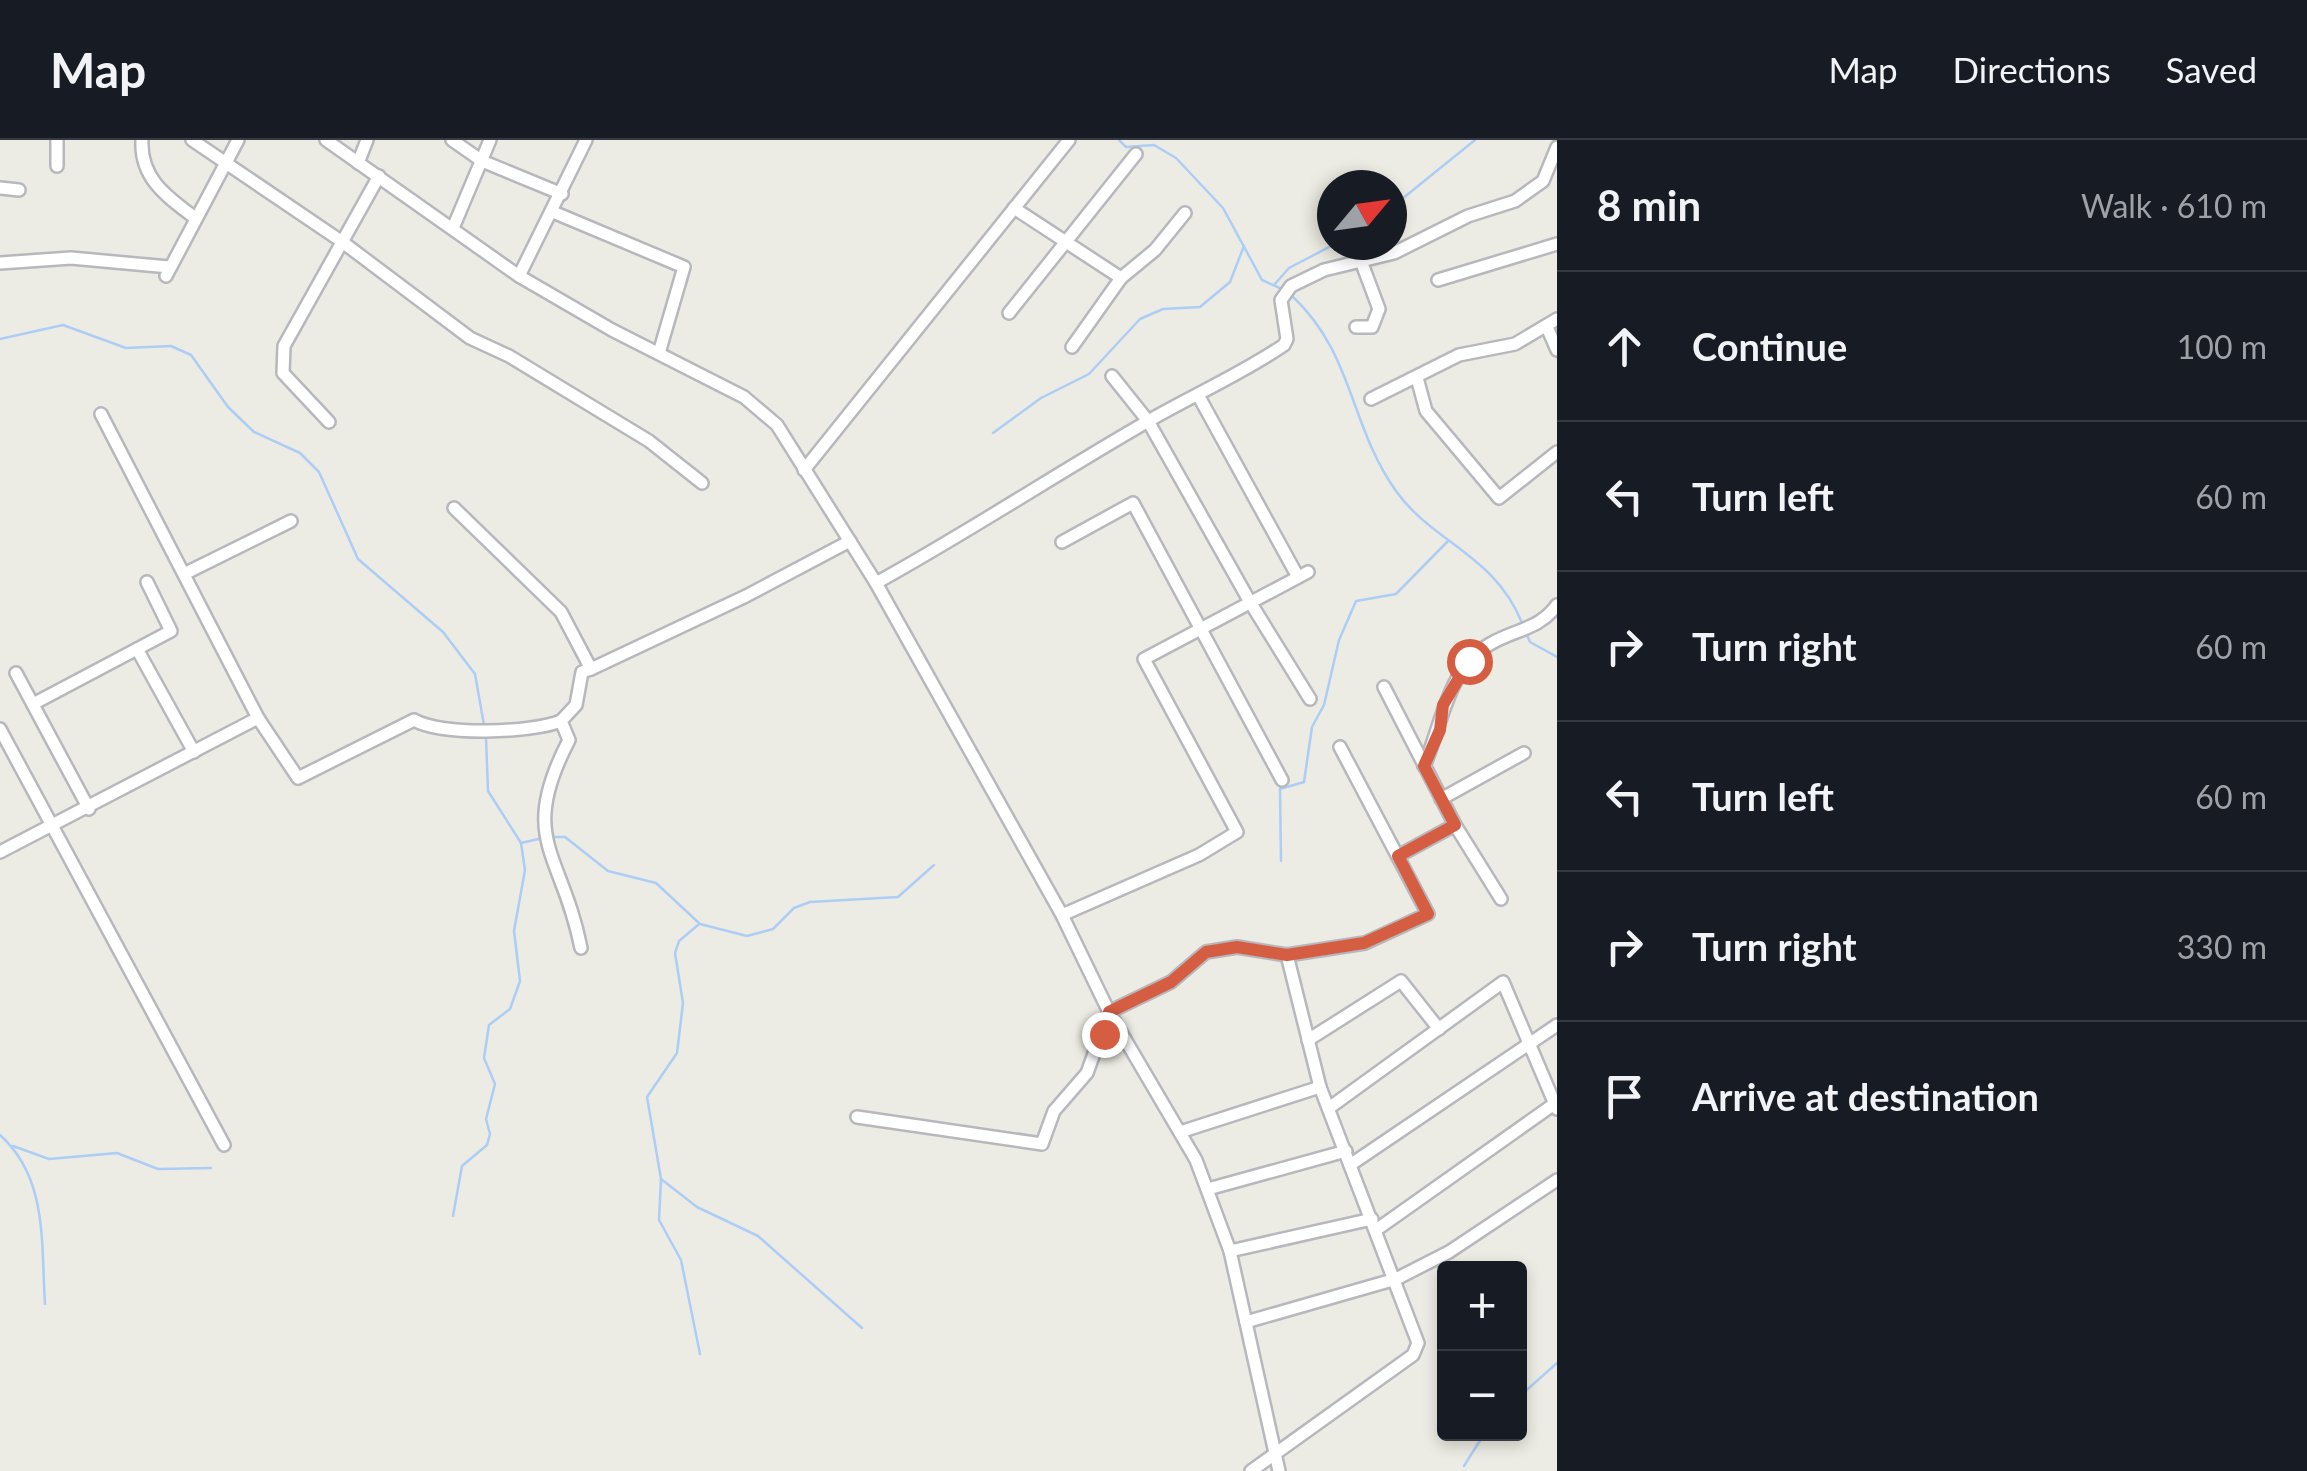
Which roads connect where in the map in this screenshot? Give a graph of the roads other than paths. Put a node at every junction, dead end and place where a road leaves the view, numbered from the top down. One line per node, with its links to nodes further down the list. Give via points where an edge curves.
1 (57, 140): 16 (street)
2 (142, 140): 24 (street, via 150,180)
3 (192, 140): 14 (street)
4 (238, 140): 14 (street)
5 (326, 140): 15 (street)
6 (367, 140): 15 (street)
7 (452, 140): 13 (street)
8 (490, 140): 13 (street)
9 (586, 140): 20 (street)
10 (1069, 140): 21 (street)
11 (1557, 148): 29 (street, via 1543,181 1515,201)
12 (1136, 154): 27 (street)
13 (482, 161): 20 (street); 25 (street)
14 (225, 162): 24 (street); 26 (street)
15 (358, 162): 17 (street)
16 (57, 166)
17 (379, 176): 25 (street); 26 (street)
18 (0, 188): 19 (street)
19 (19, 190)
20 (562, 194): 22 (street)
21 (1014, 208): 27 (street); 48 (street)
22 (552, 212): 31 (street); 39 (street, via 684,267)
23 (1185, 214): 32 (street)
24 (194, 217): 30 (street, via 167,272 71,258)
25 (452, 228): 31 (street)
26 (340, 241): 46 (street, via 280,362); 49 (street, via 470,338 649,441)
27 (1066, 242): 32 (street); 34 (street)
28 (1557, 244): 33 (street)
29 (1362, 261): 36 (street, via 1379,309 1372,327); 42 (street, via 1291,286 1281,300 1284,345)
30 (0, 263)
31 (518, 276): 39 (street)
32 (1121, 278): 37 (street)
33 (1438, 280)
34 (1009, 312)
35 (1552, 323): 38 (street); 41 (street, via 1515,344 1459,355)
36 (1356, 328)
37 (1072, 346)
38 (1557, 350)
39 (659, 352): 48 (street, via 744,397 777,426)
40 (1112, 376): 45 (street)
41 (1417, 378): 43 (street); 47 (street, via 1426,411 1499,498)
42 (1198, 395): 45 (street); 57 (street, via 1303,574)
43 (1371, 399)
44 (101, 414): 54 (street)
45 (1148, 420): 56 (street); 57 (street)
46 (330, 422)
47 (1557, 452)
48 (804, 470): 52 (street)
49 (702, 483)
50 (454, 508): 61 (street, via 561,612)
51 (291, 520): 54 (street)
52 (850, 541): 56 (street); 61 (street)
53 (1062, 542): 59 (street, via 1133,502)
54 (184, 574): 66 (street)
55 (146, 582): 60 (street, via 171,630)
56 (876, 583): 81 (street)
57 (1250, 602): 59 (street); 64 (street)
58 (1557, 605): 72 (street, via 1538,626 1490,644 1469,661 1443,705)
59 (1200, 629): 73 (street); 81 (street, via 1144,658 1236,832)
60 (136, 649): 65 (street); 70 (street)
61 (591, 669): 67 (street, via 582,672 576,705)
62 (16, 673): 65 (street)
63 (1384, 688): 72 (street)
64 (1310, 699)
65 (33, 704): 75 (street)
66 (258, 718): 67 (street, via 298,778 414,720 432,730 482,732); 70 (street)
67 (561, 721): 82 (street, via 569,740 546,796 542,828)
68 (0, 728): 77 (street)
69 (1340, 747): 79 (street)
70 (194, 752): 75 (street)
71 (1524, 752): 74 (street)
72 (1424, 766): 74 (street)
73 (1282, 780)
74 (1441, 799): 76 (street)
75 (89, 808): 77 (street)
76 (1455, 825): 79 (street); 80 (street)
77 (54, 826): 78 (street); 94 (street)
78 (0, 852)
79 (1398, 856): 83 (street, via 1428,914 1364,943)
80 (1501, 898)
81 (1062, 914): 84 (street)
82 (581, 948)
83 (1287, 955): 84 (street, via 1237,947 1206,952 1171,982); 87 (street)
84 (1109, 1012): 92 (street, via 1087,1072 1054,1112 1042,1144); 93 (street)
85 (1557, 1025): 88 (street)
86 (1438, 1029): 87 (street, via 1401,981); 88 (street, via 1504,982); 91 (street)
87 (1308, 1040): 89 (street)
88 (1530, 1044): 90 (street); 96 (street)
89 (1320, 1086): 91 (street); 93 (street)
90 (1556, 1105): 99 (street)
91 (1328, 1108): 95 (street)
92 (857, 1116)
93 (1180, 1132): 98 (street)
94 (224, 1145)
95 (1346, 1151): 96 (street); 98 (street)
96 (1350, 1166): 99 (street)
97 (1557, 1180): 101 (street, via 1450,1252)
98 (1208, 1190): 100 (street)
99 (1374, 1225): 100 (street); 101 (street)
100 (1230, 1250): 102 (street)
101 (1396, 1278): 102 (street); 103 (street, via 1418,1344 1412,1354)
102 (1246, 1322): 103 (street)
103 (1273, 1455): 104 (street); 105 (street)
104 (1251, 1471)
105 (1279, 1471)

